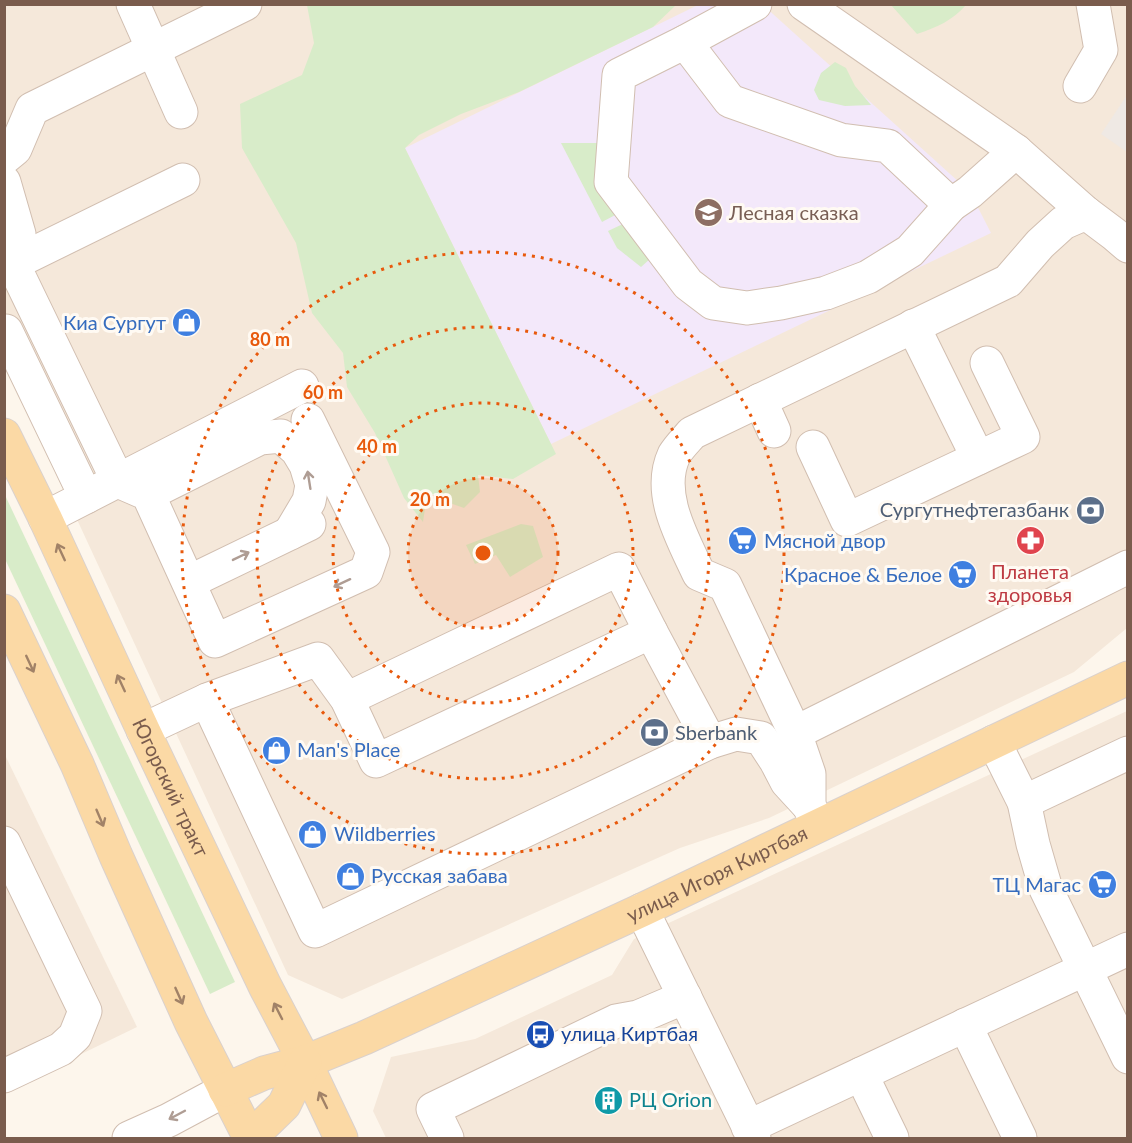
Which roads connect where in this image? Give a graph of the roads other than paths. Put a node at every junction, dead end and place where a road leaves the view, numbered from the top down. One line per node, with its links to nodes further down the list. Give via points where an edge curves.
1 (133, 4): 7 (street)
2 (245, 4): 7 (street)
3 (755, 4): 6 (street)
4 (804, 4): 10 (street)
5 (1093, 4): 8 (street, via 1101,50)
6 (685, 42): 14 (street, via 730,100 841,140 888,146); 14 (street, via 619,75 611,182 688,284 713,303 747,308 781,303 826,293 868,277 910,251)
7 (152, 49): 9 (street); 11 (street, via 32,108 15,149)
8 (1080, 86)
9 (181, 112)
10 (1016, 151): 14 (street); 15 (street)
11 (4, 158)
12 (183, 180): 17 (street)
13 (4, 182): 17 (street, via 19,234)
14 (951, 206)
15 (1086, 213): 16 (street); 18 (street, via 1063,223 1008,280)
16 (1128, 246)
17 (9, 266): 28 (street)
18 (913, 326): 22 (street); 27 (street)
19 (6, 331): 30 (street)
20 (987, 363): 27 (street, via 1023,437)
21 (302, 386): 28 (street)
22 (760, 400): 24 (street); 43 (street, via 692,433 675,455 667,479 673,518 699,574 725,585)
23 (308, 420): 31 (street)
24 (774, 431)
25 (4, 435): 32 (main road, Югорский тракт)
26 (813, 447): 27 (street, via 847,520)
27 (978, 458)
28 (118, 481): 29 (street); 30 (street)
29 (148, 494): 33 (street, one-way to 29, via 309,501 312,484 297,450 281,436 260,438); 35 (street)
30 (86, 497): 32 (street)
31 (349, 504): 33 (street); 38 (street, one-way to 38, via 374,552 366,572)
32 (45, 518): 42 (main road, Югорский тракт, one-way to 32)
33 (290, 533): 35 (street, one-way to 33)
34 (1128, 567): 43 (street)
35 (189, 582): 38 (street)
36 (4, 611): 59 (main road, one-way to 59)
37 (651, 632): 41 (street, via 619,569); 41 (street, via 376,761); 44 (street)
38 (215, 641): 40 (street)
39 (1128, 678): 45 (main road, улица Игоря Киртбая)
40 (219, 695): 41 (street, via 318,659); 42 (street); 44 (street, via 315,931)
41 (347, 699)
42 (143, 730): 56 (main road, Югорский тракт, one-way to 42)
43 (795, 733): 48 (street, via 809,774)
44 (710, 742): 48 (street, via 736,734 760,738)
45 (994, 742): 47 (street); 48 (main road, улица Игоря Киртбая)
46 (1128, 753): 47 (street)
47 (1024, 802): 52 (street, via 1046,889)
48 (814, 816): 50 (main road, улица Игоря Киртбая)
49 (4, 843): 58 (street, via 85,1011 75,1036 61,1049)
50 (642, 910): 53 (street); 56 (main road, улица Игоря Киртбая)
51 (1128, 950): 52 (street)
52 (1085, 970): 54 (street); 55 (street)
53 (685, 997): 60 (street); 64 (street, via 638,1017 616,1021 433,1109)
54 (965, 1025): 57 (street); 66 (street)
55 (1128, 1057)
56 (305, 1062): 59 (main road, улица Игоря Киртбая, via 264,1073); 62 (main road, via 284,1105); 63 (main road, Югорский тракт, one-way to 56)
57 (861, 1074): 60 (street); 65 (street)
58 (4, 1076)
59 (225, 1090): 61 (street, улица Игоря Киртбая, one-way to 61); 62 (main road)
60 (751, 1133)
61 (129, 1138)
62 (249, 1138)
63 (341, 1138)
64 (447, 1138)
65 (892, 1138)
66 (1020, 1138)

